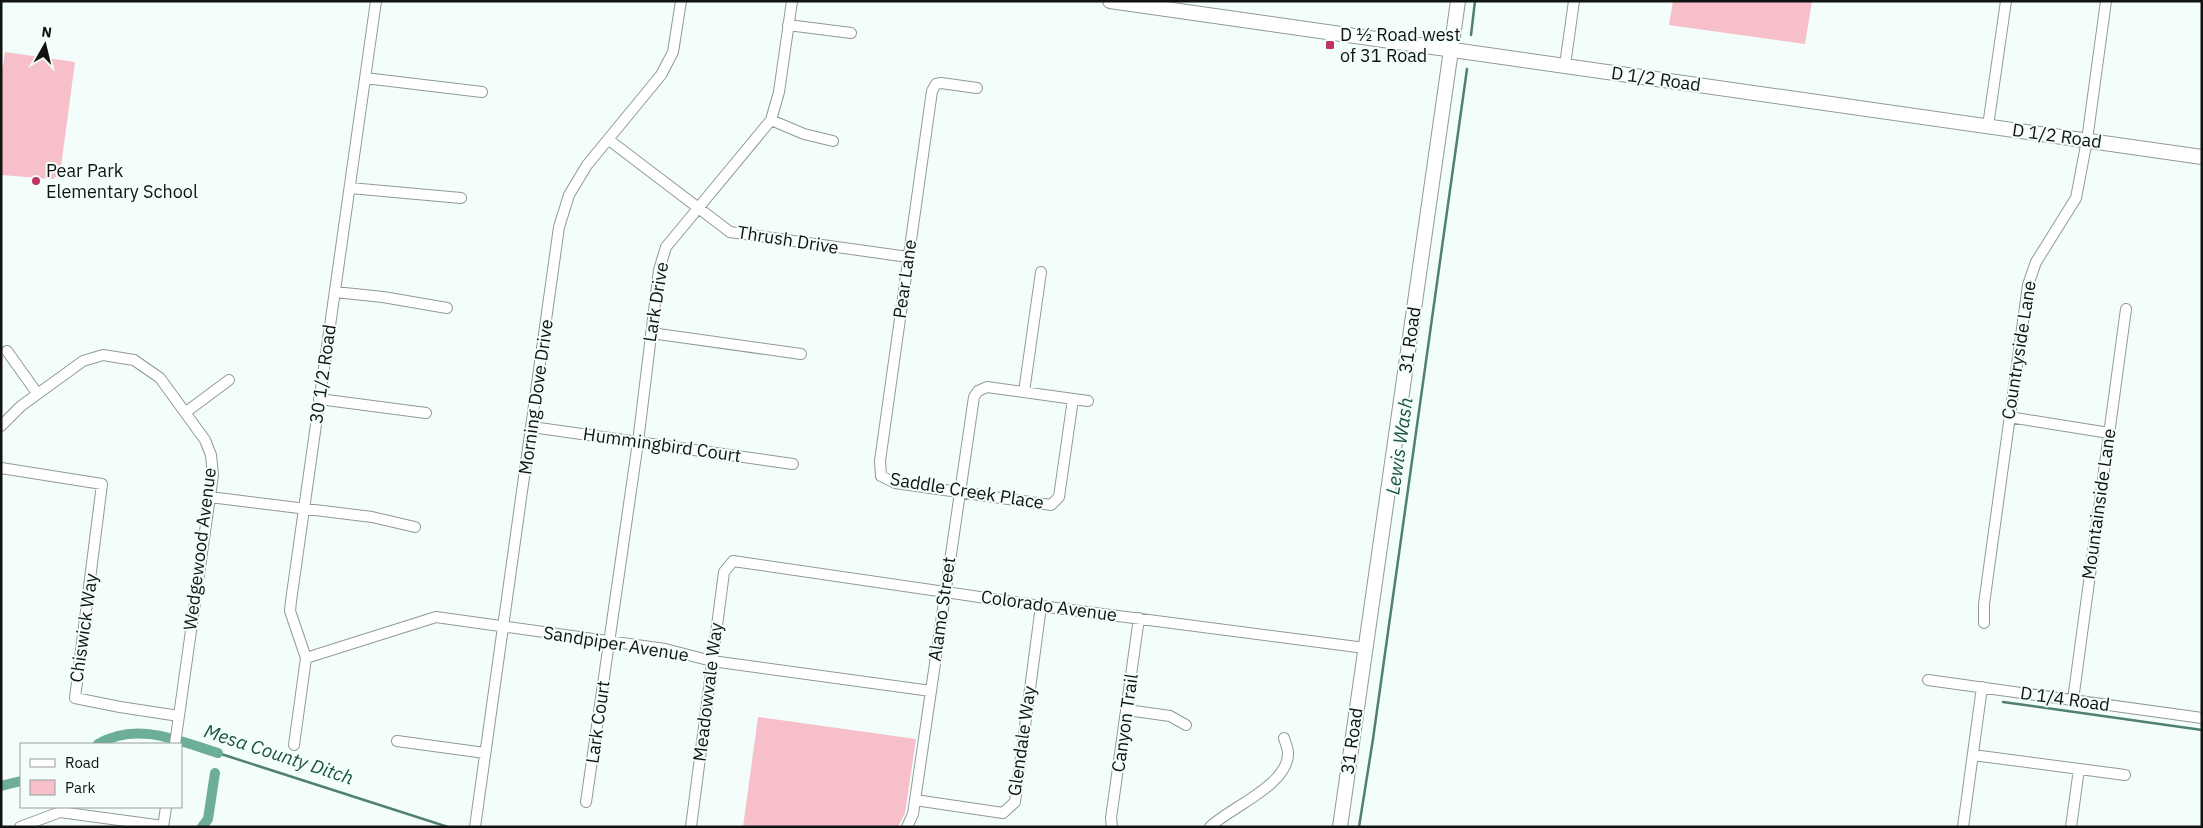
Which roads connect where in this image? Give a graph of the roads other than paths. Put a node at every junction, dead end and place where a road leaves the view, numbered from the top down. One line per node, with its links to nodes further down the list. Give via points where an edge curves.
1 (376, 1): 14 (street, 30 1/2 Road)
2 (681, 1): 19 (street, Morning Dove Drive, via 673,52 662,75)
3 (792, 1): 10 (street, Lark Drive)
4 (1110, 1): 9 (main road, D 1/2 Road)
5 (1458, 1): 12 (main road, 31 Road)
6 (1574, 1): 13 (street)
7 (2006, 1): 18 (street)
8 (2106, 1): 20 (street, Countryside Lane)
9 (1181, 6): 12 (main road, D 1/2 Road)
10 (788, 25): 11 (street); 17 (street, Lark Drive)
11 (851, 33)
12 (1451, 50): 13 (main road, D 1/2 Road); 61 (main road, 31 Road)
13 (1565, 66): 18 (main road, D 1/2 Road)
14 (365, 78): 16 (street); 23 (street, 30 1/2 Road)
15 (977, 88): 26 (street, Pear Lane, via 936,84 932,91)
16 (482, 92)
17 (772, 120): 21 (street, via 804,134); 25 (street, Lark Drive)
18 (1988, 126): 20 (main road, D 1/2 Road)
19 (610, 140): 25 (street, Thrush Drive); 44 (street, Morning Dove Drive, via 587,165 569,195 559,227)
20 (2087, 140): 22 (main road, D 1/2 Road); 42 (street, Countryside Lane, via 2076,198 2029,279)
21 (833, 141)
22 (2202, 157)
23 (350, 188): 24 (street); 28 (street, 30 1/2 Road)
24 (462, 198)
25 (697, 208): 26 (street, Thrush Drive, via 730,232); 31 (street, Lark Drive, via 666,247 659,270)
26 (908, 257): 49 (street, Pear Lane)
27 (1041, 272): 35 (street)
28 (335, 292): 29 (street, via 383,296); 37 (street, 30 1/2 Road)
29 (447, 308)
30 (2126, 309): 45 (street, Mountainside Lane)
31 (651, 333): 33 (street); 46 (street, Lark Drive)
32 (7, 351): 36 (street)
33 (801, 354)
34 (229, 380): 40 (street)
35 (1024, 392): 38 (street); 50 (street, Alamo Street, via 987,387 978,391 973,400)
36 (37, 394): 40 (street, Wedgewood Avenue, via 83,361 103,355 120,357 134,360 160,378); 43 (street, Wedgewood Avenue)
37 (319, 399): 41 (street); 52 (street, 30 1/2 Road)
38 (1072, 399): 39 (street); 50 (street, Saddle Creek Place, via 1059,497 1054,503 1047,505)
39 (1088, 401)
40 (186, 412): 51 (street, Wedgewood Avenue, via 211,455)
41 (426, 413)
42 (2009, 417): 45 (street); 58 (street, Countryside Lane)
43 (1, 426)
44 (532, 427): 46 (street, Hummingbird Court); 59 (street, Morning Dove Drive)
45 (2109, 433): 67 (street, Mountainside Lane)
46 (638, 442): 47 (street, Hummingbird Court); 60 (street, Lark Drive)
47 (793, 464)
48 (1, 468): 69 (street, Chiswick Way, via 102,484 75,698)
49 (880, 476): 50 (street, Saddle Creek Place, via 895,483)
50 (959, 492): 55 (street, Alamo Street)
51 (210, 497): 52 (street); 69 (street, Wedgewood Avenue)
52 (304, 508): 53 (street); 62 (street, 30 1/2 Road, via 290,611)
53 (415, 527)
54 (733, 561): 55 (street, Colorado Avenue); 63 (street, Meadowvale Way, via 724,572)
55 (944, 592): 56 (street, Colorado Avenue); 66 (street, Alamo Street)
56 (1041, 606): 57 (street, Colorado Avenue); 80 (street, Glendale Way, via 1015,802 1003,813)
57 (1139, 618): 61 (street, Colorado Avenue); 68 (street, Canyon Trail)
58 (1984, 623)
59 (503, 626): 60 (street, Sandpiper Avenue); 62 (street, Sandpiper Avenue, via 436,617); 76 (street, Morning Dove Drive)
60 (609, 641): 63 (street, Sandpiper Avenue, via 665,649); 81 (street, Lark Court)
61 (1365, 648): 90 (main road, 31 Road)
62 (306, 658): 75 (street, 30 1/2 Road)
63 (712, 661): 66 (street, Sandpiper Avenue); 86 (street, Meadowvale Way)
64 (1928, 680): 65 (street, D 1/4 Road)
65 (1982, 687): 67 (street, D 1/4 Road); 77 (street)
66 (931, 691): 80 (street, Alamo Street)
67 (2073, 700): 70 (street, D 1/4 Road)
68 (1127, 710): 71 (street, via 1170,716); 88 (street, Canyon Trail)
69 (179, 716): 74 (street, Wedgewood Avenue)
70 (2202, 718)
71 (1186, 725)
72 (1284, 738): 89 (street, via 1288,753 1273,780 1254,798)
73 (397, 741): 76 (street)
74 (175, 743)
75 (294, 745)
76 (485, 754): 85 (street, Morning Dove Drive)
77 (1973, 755): 78 (street); 91 (street)
78 (2079, 769): 79 (street); 92 (street)
79 (2125, 775)
80 (916, 800): 87 (street, Alamo Street)
81 (586, 802)
82 (166, 808): 83 (street)
83 (163, 826): 84 (street, via 60,812)
84 (20, 827)
85 (475, 827)
86 (692, 827)
87 (907, 827)
88 (1112, 827)
89 (1210, 827)
90 (1340, 827)
91 (1963, 827)
92 (2071, 827)

